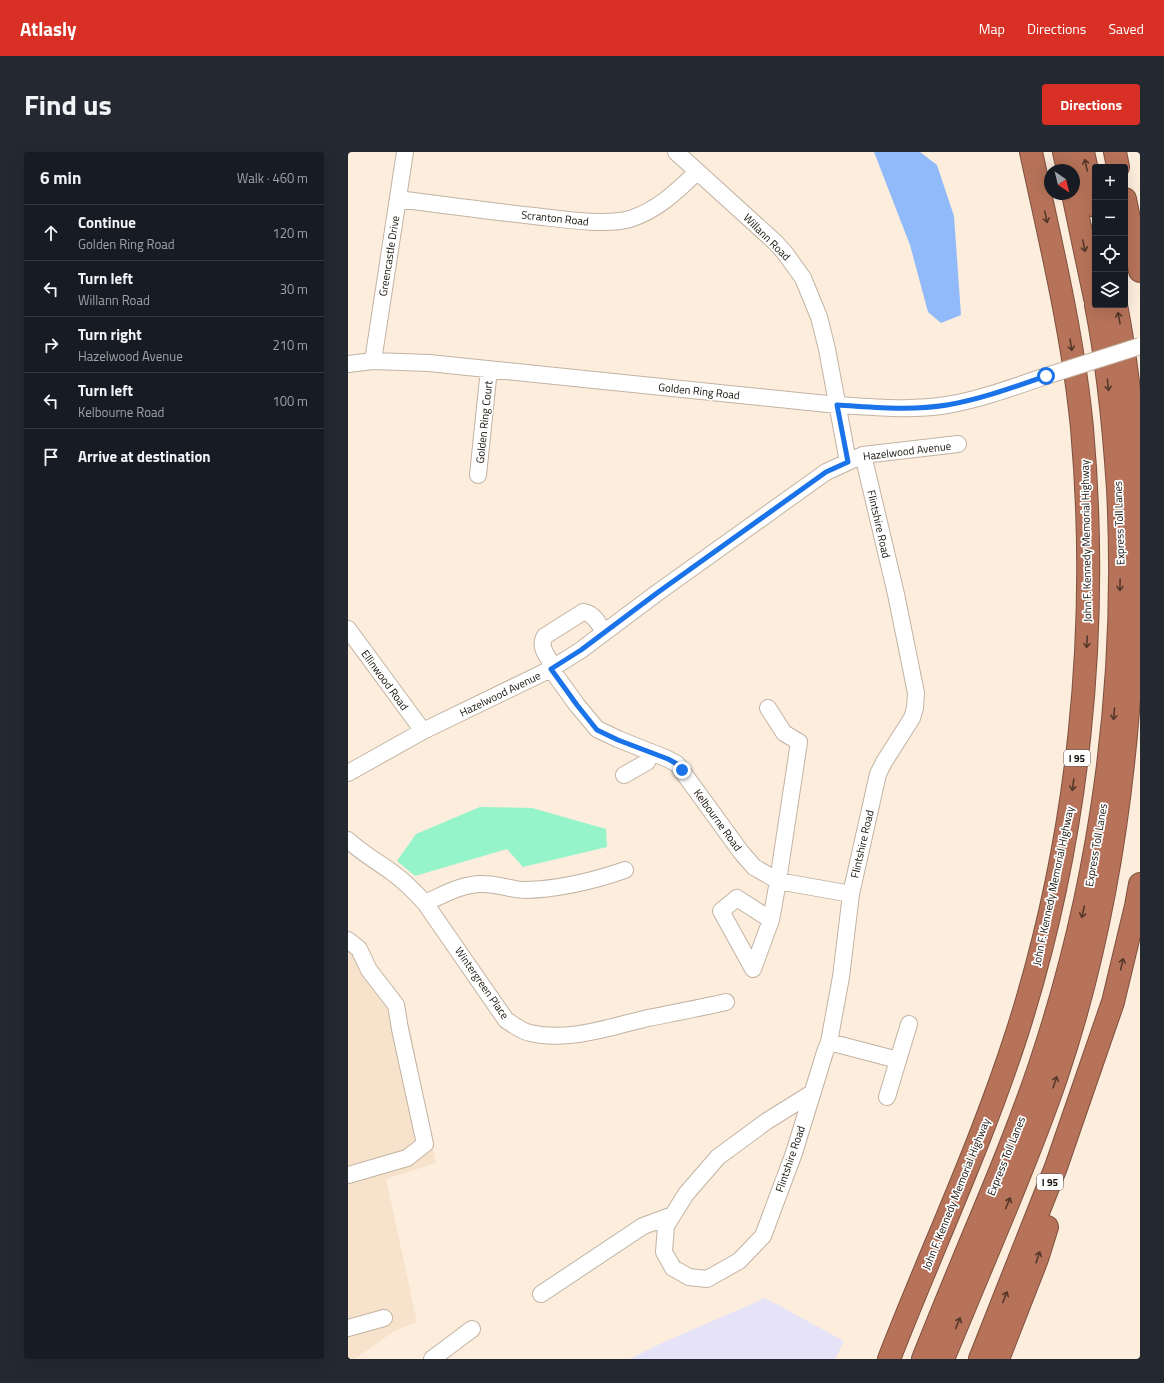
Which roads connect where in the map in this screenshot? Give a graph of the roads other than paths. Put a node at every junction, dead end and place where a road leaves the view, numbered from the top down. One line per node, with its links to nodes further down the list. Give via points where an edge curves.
1 (405, 152): 10 (street, Greencastle Drive)
2 (676, 152): 9 (street, Willann Road)
3 (1031, 152): 56 (highway, John F. Kennedy Memorial Highway / I 95, one-way to 56, via 1066,311 1082,428 1087,512 1088,598 1079,743 1057,882 1018,1032 989,1113)
4 (1064, 152): 7 (highway)
5 (1083, 152): 12 (highway, one-way to 5)
6 (1115, 152): 8 (highway)
7 (1067, 164)
8 (1117, 164)
9 (697, 172): 10 (street, Scranton Road, via 656,208 619,222 550,218); 22 (street, Willann Road, via 775,242 803,278 823,329)
10 (398, 199): 19 (street, Greencastle Drive)
11 (1074, 200): 15 (highway, one-way to 15)
12 (1094, 200)
13 (1125, 200): 14 (highway)
14 (1140, 271)
15 (1092, 284)
16 (1096, 308): 59 (highway, Express Toll Lanes, one-way to 59, via 1113,424 1120,552 1117,681 1103,810 1067,978 1046,1047 1021,1120)
17 (1116, 308): 60 (highway, Express Toll Lanes, one-way to 17, via 1057,1075 1096,940 1119,830 1136,690 1140,577 1135,452)
18 (1140, 346): 22 (street, Golden Ring Road, bridge, via 1001,391 947,405 894,409)
19 (373, 361): 20 (street, Golden Ring Road); 21 (street, Golden Ring Road)
20 (348, 364)
21 (489, 369): 22 (street, Golden Ring Road); 26 (street, Golden Ring Court)
22 (837, 405): 25 (street, Willann Road)
23 (958, 444): 24 (street, Hazelwood Avenue)
24 (863, 455): 25 (street, Hazelwood Avenue); 39 (street, Flintshire Road, via 916,693 912,718 878,774)
25 (848, 462): 28 (street, Hazelwood Avenue, via 826,472)
26 (478, 475)
27 (348, 629): 31 (street, Ellinwood Road)
28 (605, 632): 29 (street, Hazelwood Avenue); 29 (street, Kelbourne Road, via 592,615 583,612 545,636 542,647)
29 (553, 668): 31 (street, Hazelwood Avenue); 32 (street, Kelbourne Road, via 597,730)
30 (768, 708): 37 (street, via 784,733 799,742)
31 (423, 732): 33 (street, Hazelwood Avenue)
32 (651, 752): 34 (street, via 646,762); 37 (street, Kelbourne Road, via 677,764 749,862)
33 (348, 773)
34 (624, 776)
35 (348, 840): 40 (street, Wintergreen Place, via 412,889)
36 (625, 870): 40 (street, via 560,888 524,890 484,884 462,887)
37 (778, 881): 39 (street, Kelbourne Road); 41 (street)
38 (1140, 884): 44 (highway, I 95, one-way to 38)
39 (851, 894): 46 (street, Flintshire Road, via 841,978)
40 (426, 903): 43 (street, Wintergreen Place, via 506,1020 529,1033 568,1035 592,1032)
41 (772, 920)
42 (348, 940): 50 (street, via 359,949 369,970 396,1005 425,1144 407,1158)
43 (726, 1002)
44 (1113, 1002): 61 (highway, I 95, one-way to 44, via 1053,1173); 62 (highway, one-way to 44, via 1037,1259 1091,1086)
45 (909, 1024): 47 (street)
46 (829, 1042): 47 (street); 48 (street, Flintshire Road)
47 (898, 1060): 49 (street)
48 (812, 1093): 51 (street, via 767,1121 718,1157 686,1194); 51 (street, Flintshire Road, via 794,1153 763,1236 739,1261 707,1279 689,1277 673,1268 664,1252 666,1226)
49 (887, 1097)
50 (348, 1175)
51 (673, 1215): 52 (street, via 643,1226)
52 (541, 1294)
53 (384, 1318): 54 (street)
54 (348, 1328)
55 (472, 1329): 57 (street)
56 (892, 1349): 58 (highway, John F. Kennedy Memorial Highway)
57 (432, 1359)
58 (885, 1359)
59 (922, 1359)
60 (943, 1359)
61 (980, 1359)
62 (998, 1359)

